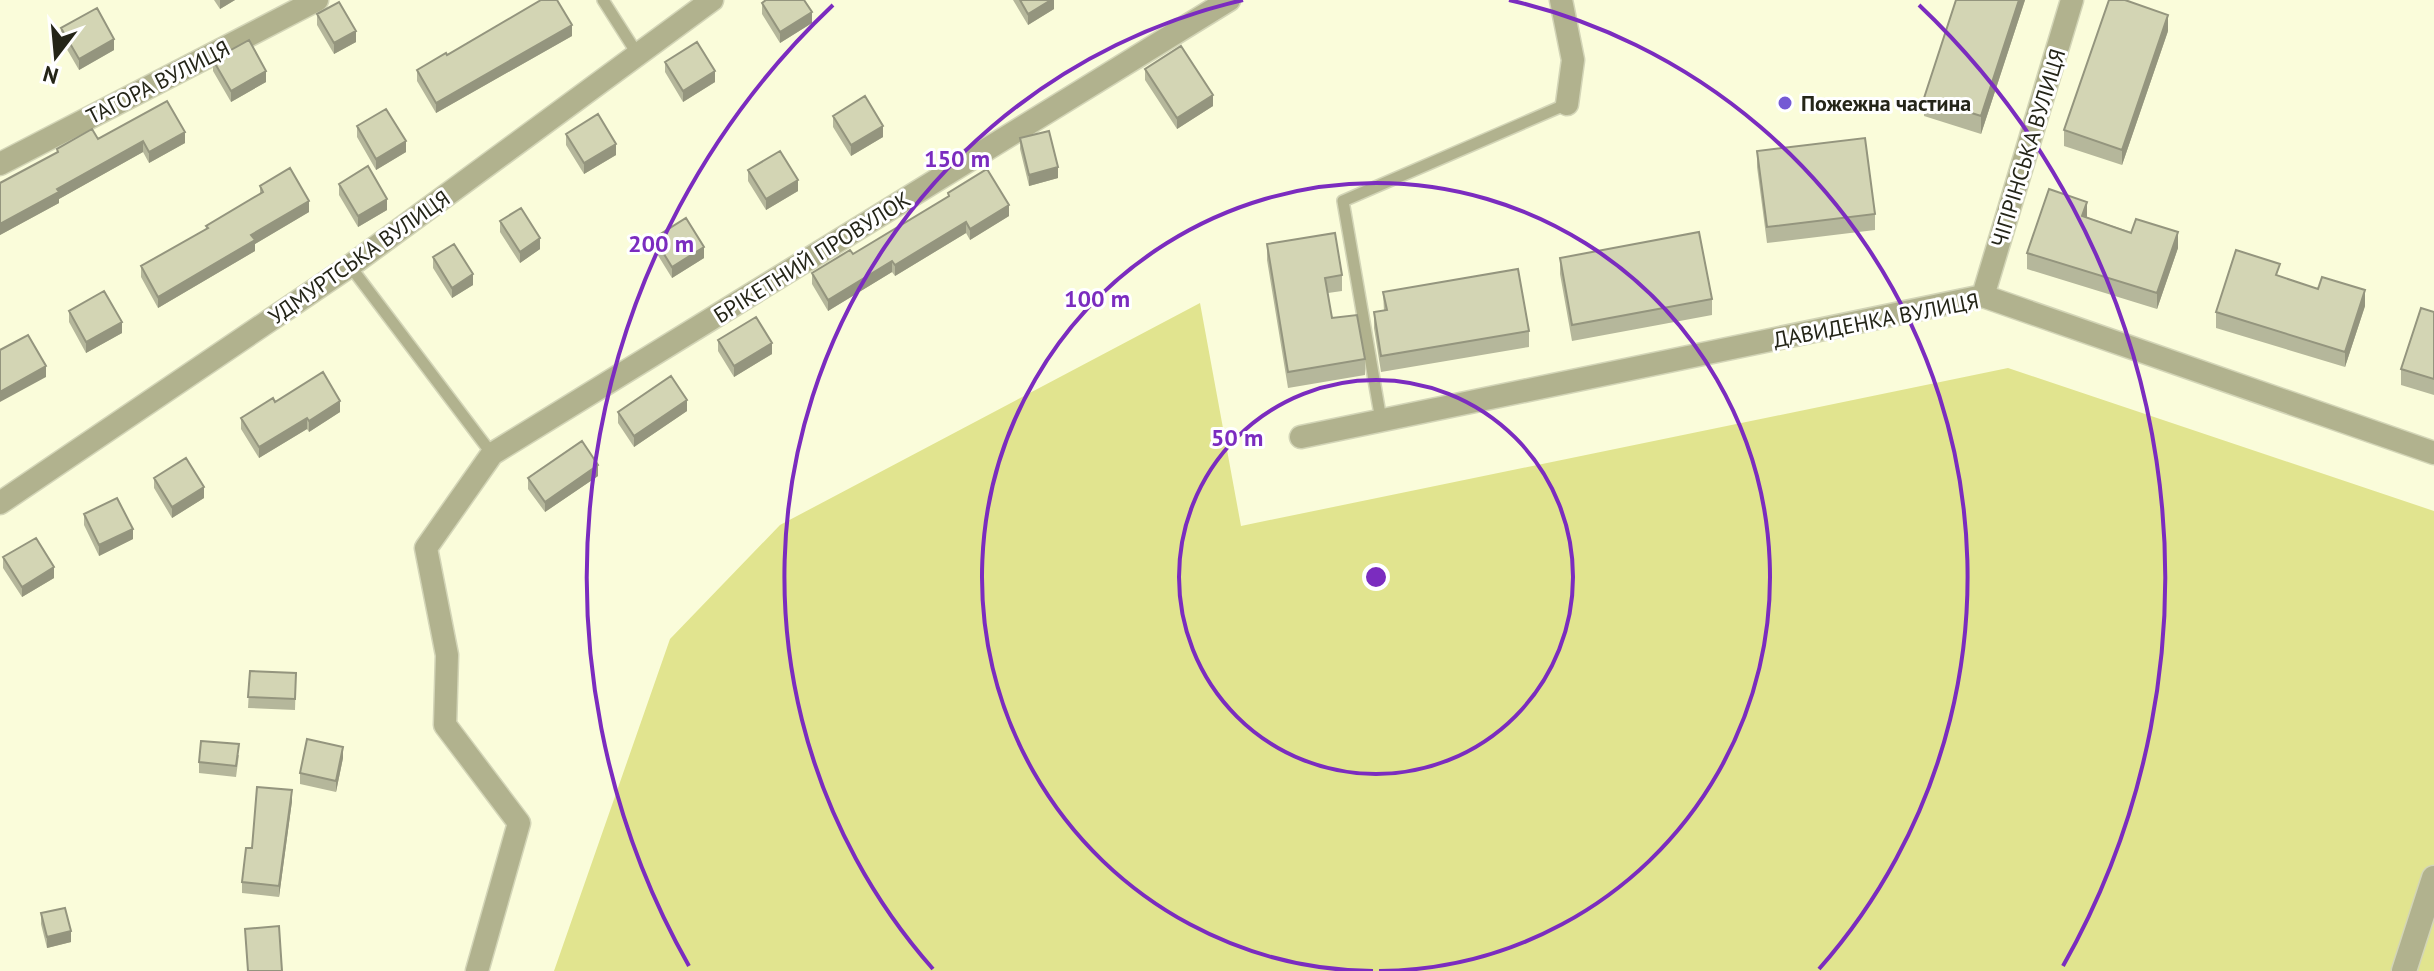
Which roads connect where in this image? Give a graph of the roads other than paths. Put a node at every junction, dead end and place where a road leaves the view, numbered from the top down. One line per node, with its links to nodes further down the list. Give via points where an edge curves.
1 (317, 0): 9 (street, ТАГОРА ВУЛИЦЯ)
2 (603, 0): 7 (lane)
3 (712, 0): 7 (street, УДМУРТСЬКА ВУЛИЦЯ)
4 (1229, 0): 15 (street, БРIКЕТНИЙ ПРОВУЛОК)
5 (1561, 0): 8 (street, via 1573,60)
6 (2072, 0): 11 (street, ЧIГIРIНСЬКА ВУЛИЦЯ)
7 (638, 55): 10 (street, УДМУРТСЬКА ВУЛИЦЯ)
8 (1567, 104): 12 (lane, via 1343,201)
9 (0, 164)
10 (350, 266): 15 (lane); 16 (street, УДМУРТСЬКА ВУЛИЦЯ)
11 (1983, 296): 12 (street, ДАВИДЕНКА ВУЛИЦЯ); 14 (street, ДАВИДЕНКА ВУЛИЦЯ)
12 (1381, 420): 13 (street, ДАВИДЕНКА ВУЛИЦЯ)
13 (1301, 437)
14 (2434, 453)
15 (492, 454): 18 (street, БРIКЕТНИЙ ПРОВУЛОК, via 426,548 447,655 445,725 519,823)
16 (0, 503)
17 (2434, 878): 19 (street)
18 (477, 971)
19 (2404, 971)

